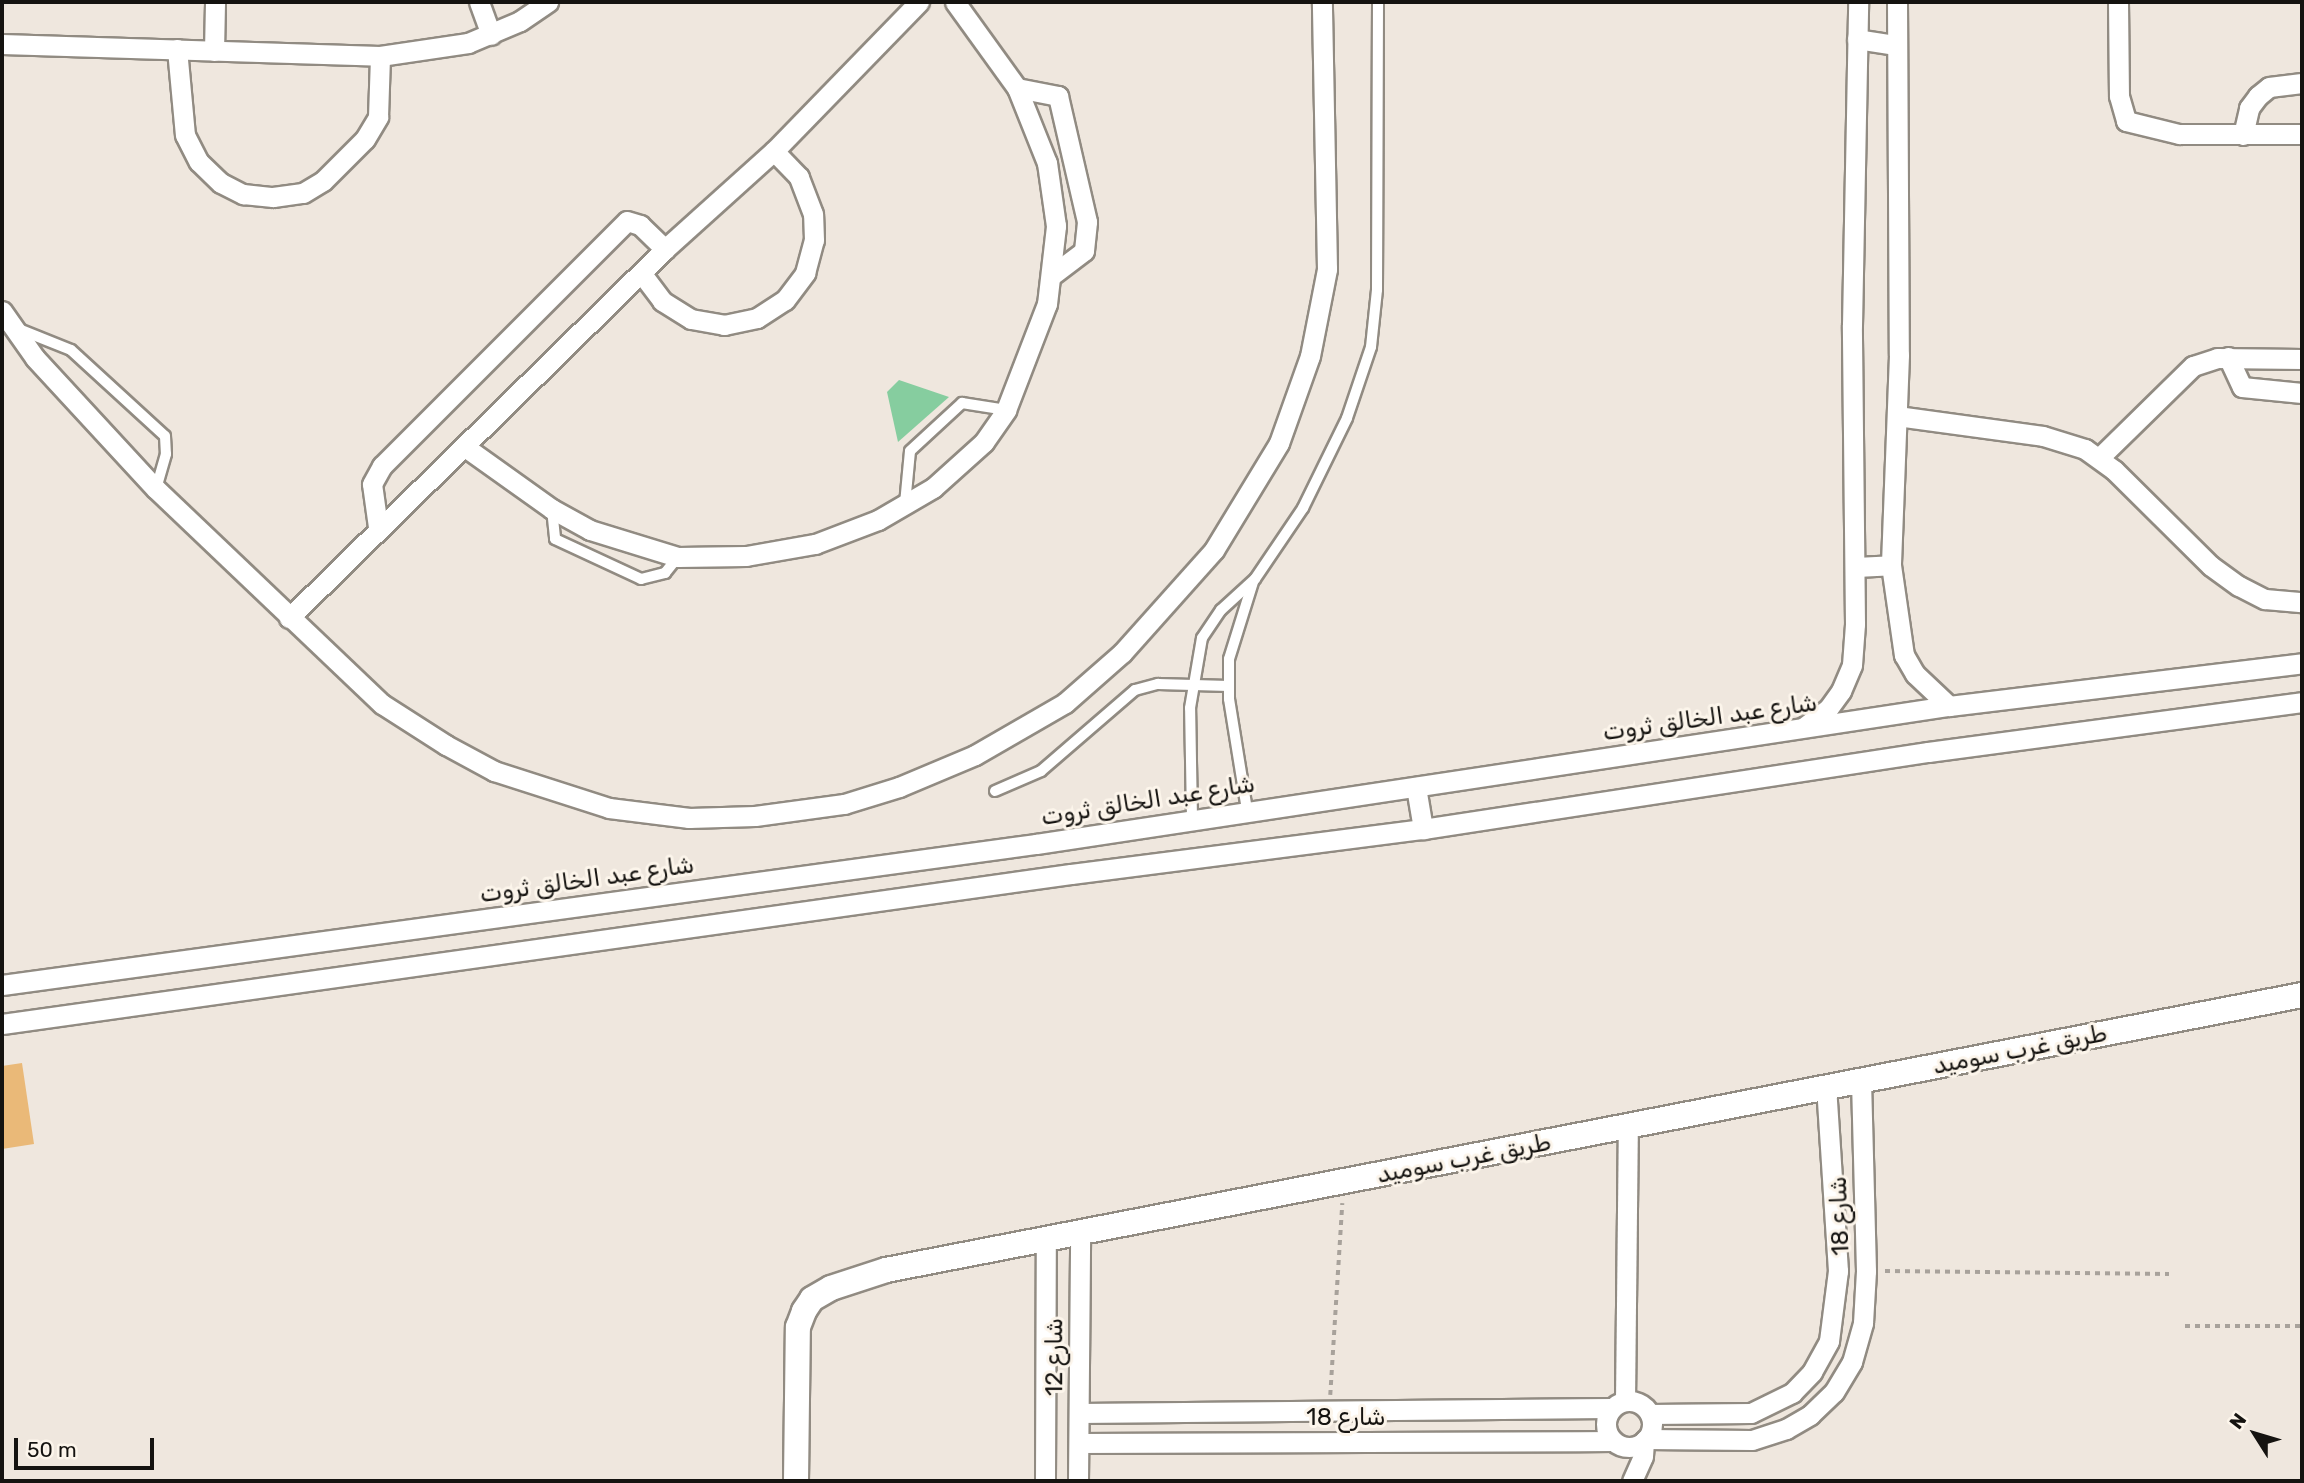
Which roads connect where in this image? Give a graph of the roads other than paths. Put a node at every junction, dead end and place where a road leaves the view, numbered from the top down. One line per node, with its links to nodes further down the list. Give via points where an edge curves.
1 (215, 2): 16 (street)
2 (479, 2): 11 (street)
3 (548, 2): 11 (street)
4 (919, 2): 22 (street)
5 (955, 2): 19 (street)
6 (1322, 2): 43 (street, via 1327,269 1310,356 1279,443 1207,559 1122,653 1065,703 975,755 844,804 755,816 689,818 609,808 494,771 382,704)
7 (1378, 2): 41 (lane, via 1377,290 1371,347 1347,418 1303,508)
8 (1858, 2): 12 (street)
9 (1897, 2): 14 (street)
10 (2118, 2): 21 (street, via 2119,96 2126,121 2179,134)
11 (491, 35): 17 (street, via 436,50)
12 (1857, 39): 14 (street); 40 (street)
13 (2, 44): 15 (street)
14 (1895, 46): 31 (street)
15 (177, 49): 16 (street); 17 (street, via 184,135 199,162 243,194 273,197 303,193 323,181 365,139 378,117)
16 (214, 51): 17 (street)
17 (380, 55)
18 (2302, 83): 21 (street, via 2269,87 2258,96 2249,108)
19 (1017, 88): 25 (street, via 1047,163 1056,226); 25 (street, via 1058,96 1085,210 1087,247)
20 (2302, 134): 21 (street)
21 (2243, 135)
22 (774, 150): 23 (street); 24 (street, via 799,177 813,214 814,240 805,272 785,300 746,320 724,325 691,319 662,301)
23 (665, 249): 24 (street); 37 (street, via 640,225 627,221 382,466 372,484)
24 (642, 274): 32 (street)
25 (1052, 275): 30 (street, via 1047,304)
26 (5, 318): 34 (street); 34 (lane, via 71,349 164,436 166,454)
27 (2228, 357): 28 (street); 29 (street, via 2242,387); 33 (street, via 2193,366)
28 (2302, 359)
29 (2302, 393)
30 (1006, 410): 35 (street, via 984,442 933,488); 35 (lane, via 962,403 910,451)
31 (1897, 416): 33 (street, via 2043,436); 39 (street)
32 (466, 447): 36 (street); 37 (street)
33 (2099, 458): 42 (street, via 2211,566 2239,586 2265,599)
34 (156, 489): 43 (street)
35 (905, 504): 38 (street, via 815,544 746,556)
36 (552, 509): 38 (street, via 590,530); 38 (lane, via 555,539 641,579 665,573)
37 (378, 527): 43 (street)
38 (678, 557)
39 (1891, 565): 40 (street); 48 (street, via 1904,655 1914,674)
40 (1856, 567): 49 (street, via 1852,665 1828,709)
41 (1255, 579): 45 (lane, via 1221,610 1202,638); 46 (lane, via 1229,659)
42 (2302, 602)
43 (289, 618)
44 (2302, 663): 48 (street, شارع عبد الخالق ثروت)
45 (1193, 684): 46 (lane); 51 (lane, via 1135,690 1041,771); 53 (lane)
46 (1229, 686): 52 (lane)
47 (2302, 702): 54 (street, via 1928,752)
48 (1949, 706): 49 (street, شارع عبد الخالق ثروت)
49 (1801, 730): 50 (street, شارع عبد الخالق ثروت)
50 (1416, 787): 52 (street, شارع عبد الخالق ثروت); 54 (street)
51 (995, 791)
52 (1247, 810): 53 (street, شارع عبد الخالق ثروت)
53 (1192, 818): 55 (street, شارع عبد الخالق ثروت, via 1036,844)
54 (1423, 829): 57 (street, via 1030,879)
55 (2, 985)
56 (2302, 995): 58 (street, طريق غرب سوميد)
57 (2, 1024)
58 (1861, 1081): 59 (street, طريق غرب سوميد); 66 (street, شارع 18, via 1863,1323 1852,1362 1834,1392 1810,1415 1752,1440)
59 (1826, 1086): 60 (street, طريق غرب سوميد); 65 (street, شارع 18, via 1838,1271 1829,1342 1812,1372 1792,1393 1751,1413)
60 (1628, 1128): 61 (street, طريق غرب سوميد); 63 (street)
61 (1080, 1233): 62 (street, طريق غرب سوميد); 64 (street, شارع 12)
62 (1046, 1239): 69 (street, طريق غرب سوميد, via 886,1270 812,1299 798,1327); 70 (street, شارع 12)
63 (1618, 1405): 64 (street, شارع 18); 65 (street, via 1637,1402); 68 (street, via 1606,1428)
64 (1079, 1413): 67 (street, شارع 12)
65 (1650, 1414): 66 (street)
66 (1645, 1440): 68 (street, via 1632,1446); 72 (street)
67 (1079, 1443): 68 (street, شارع 18); 71 (street, شارع 12)
68 (1616, 1443): 72 (street)
69 (796, 1481)
70 (1045, 1481)
71 (1079, 1481)
72 (1631, 1481)

